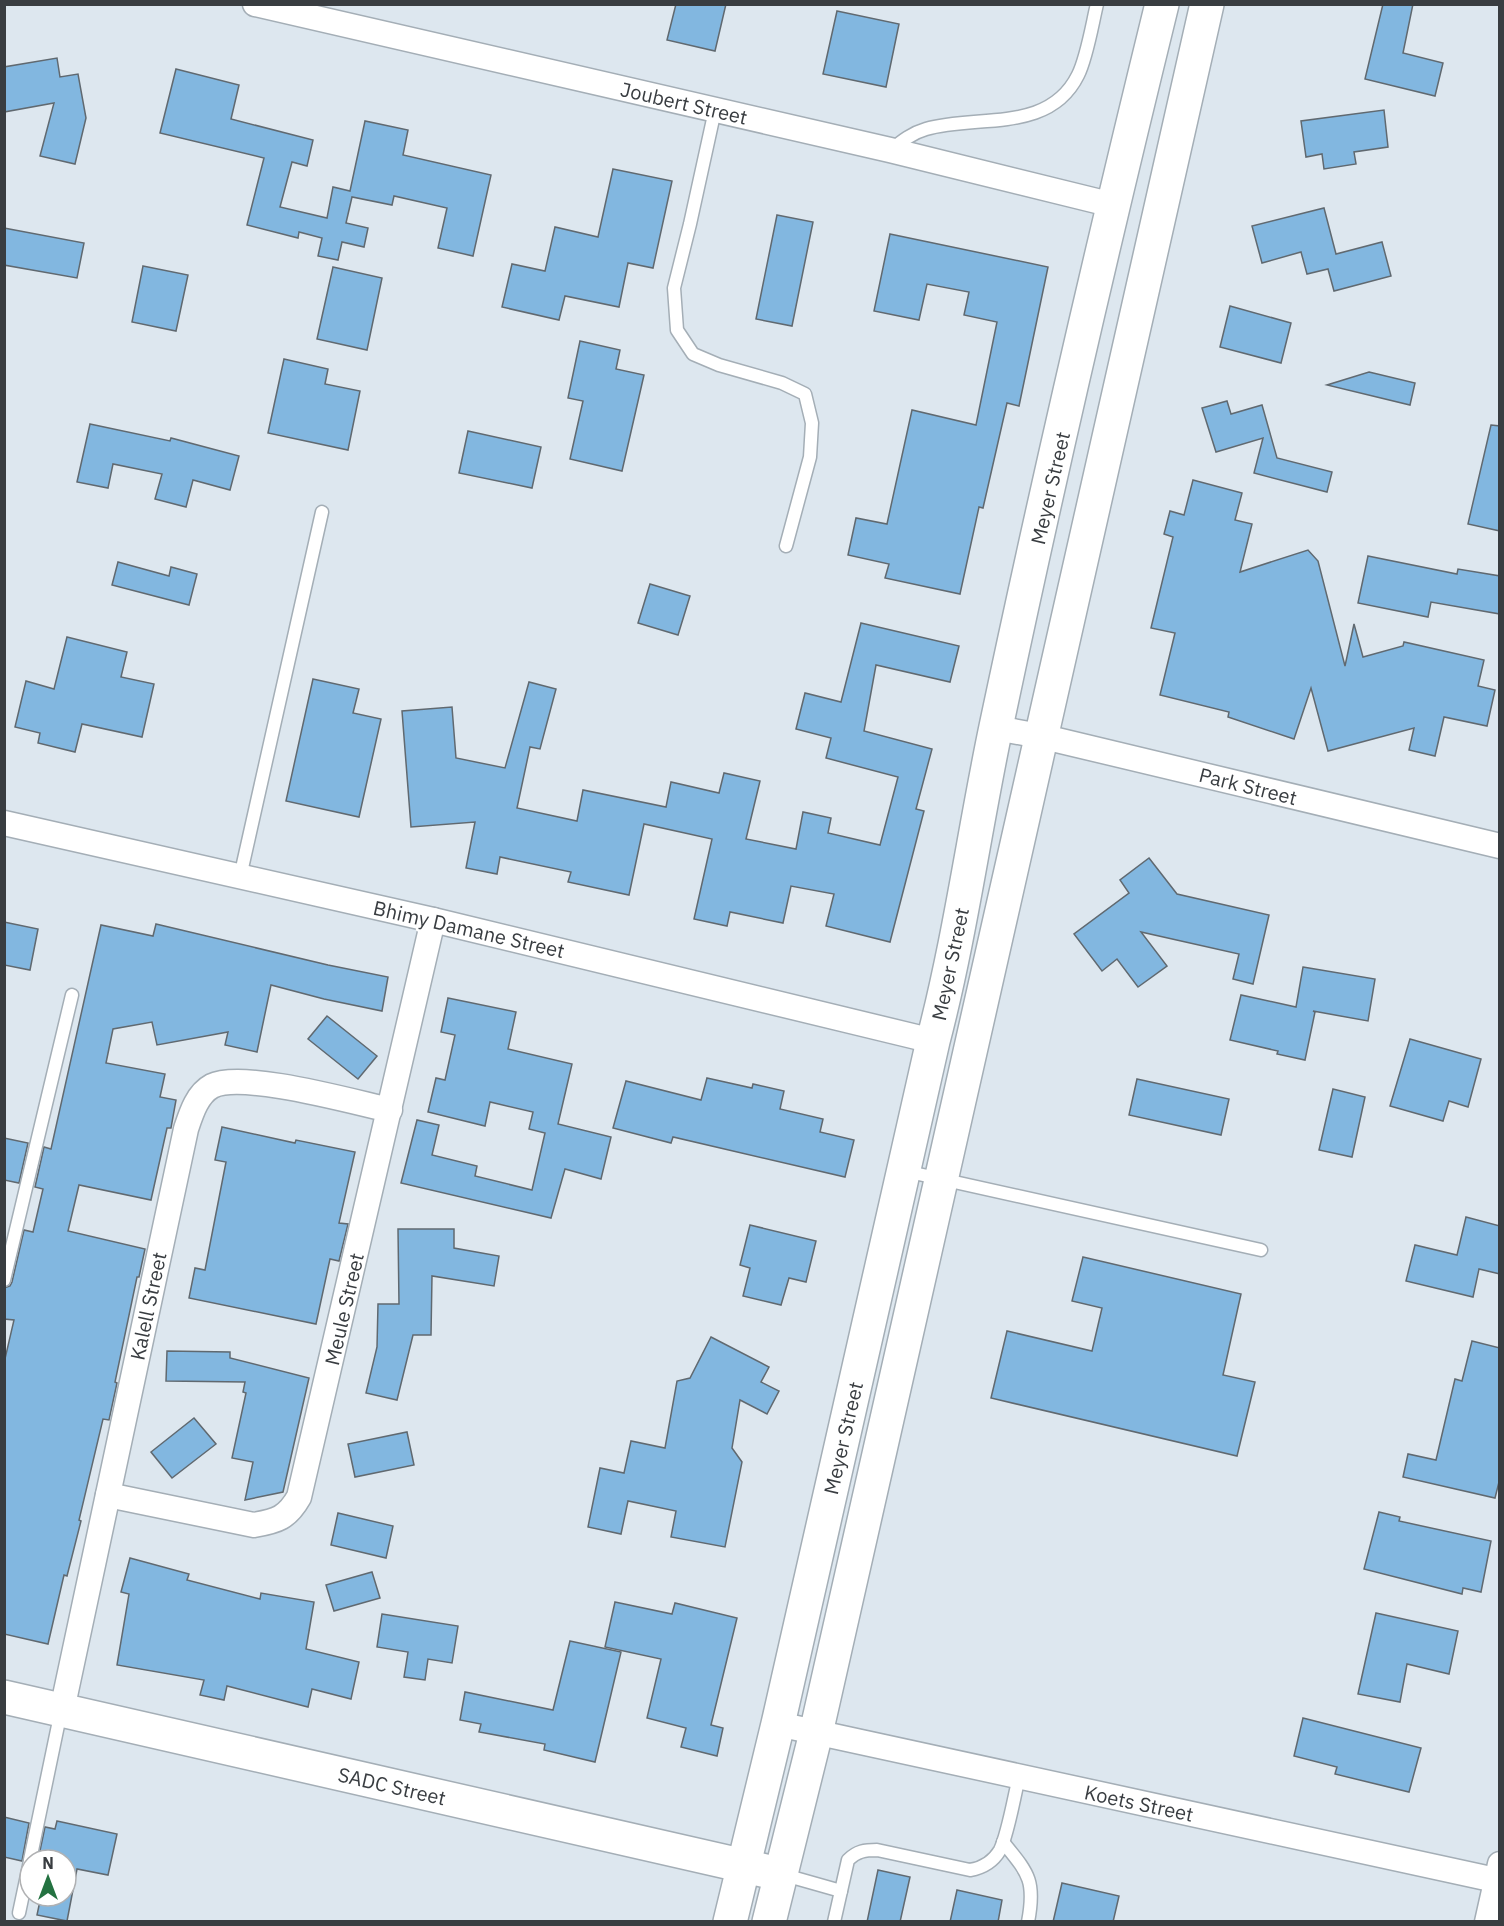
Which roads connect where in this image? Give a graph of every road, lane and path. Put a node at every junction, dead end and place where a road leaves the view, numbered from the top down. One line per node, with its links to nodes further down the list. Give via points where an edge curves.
1 (255, 4): 5 (street, Joubert Street)
2 (1097, 4): 6 (lane, via 1079,73 1064,96 1050,106 1022,117 927,128 909,135)
3 (1162, 4): 7 (main road, Meyer Street)
4 (1207, 4): 11 (main road)
5 (715, 110): 6 (street, Joubert Street); 9 (lane, via 674,288 677,330 693,354 805,394 812,423 810,457)
6 (890, 150): 7 (street, Joubert Street)
7 (1113, 205): 10 (main road, Meyer Street)
8 (322, 512): 14 (lane)
9 (786, 546)
10 (996, 728): 11 (street, Park Street); 17 (main road, Meyer Street)
11 (1040, 736): 13 (street, Park Street); 20 (main road)
12 (4, 823): 14 (street, Bhimy Damane Street)
13 (1500, 846)
14 (240, 877): 15 (street, Bhimy Damane Street)
15 (433, 920): 17 (street, Bhimy Damane Street); 18 (street, Meule Street)
16 (72, 995): 22 (lane)
17 (933, 1041): 19 (main road, Meyer Street)
18 (390, 1110): 23 (street, Meule Street, via 299,1497 290,1512 273,1522 254,1525); 23 (street, Kalell Street, via 256,1082 231,1081 211,1087 196,1103 183,1140)
19 (903, 1171): 20 (lane); 26 (main road, Meyer Street)
20 (941, 1180): 21 (lane); 27 (main road)
21 (1262, 1250)
22 (4, 1280)
23 (108, 1495): 25 (street, Kalell Street)
24 (4, 1697): 25 (main road, SADC Street)
25 (62, 1710): 30 (lane); 31 (main road, SADC Street)
26 (778, 1724): 27 (street, Koets Street); 31 (main road, Meyer Street)
27 (816, 1733): 28 (street, Koets Street); 32 (main road)
28 (1019, 1777): 29 (lane); 33 (street, Koets Street)
29 (1003, 1842): 34 (lane, via 987,1864 969,1870 864,1850 848,1860); 40 (lane, via 1025,1870 1032,1887)
30 (33, 1848)
31 (744, 1867): 32 (main road, SADC Street); 37 (main road, Meyer Street)
32 (780, 1874): 34 (lane); 38 (main road)
33 (1498, 1875): 41 (street)
34 (841, 1891): 39 (lane)
35 (20, 1908): 36 (lane)
36 (19, 1913)
37 (730, 1922)
38 (769, 1922)
39 (834, 1922)
40 (1028, 1922)
41 (1487, 1922)

